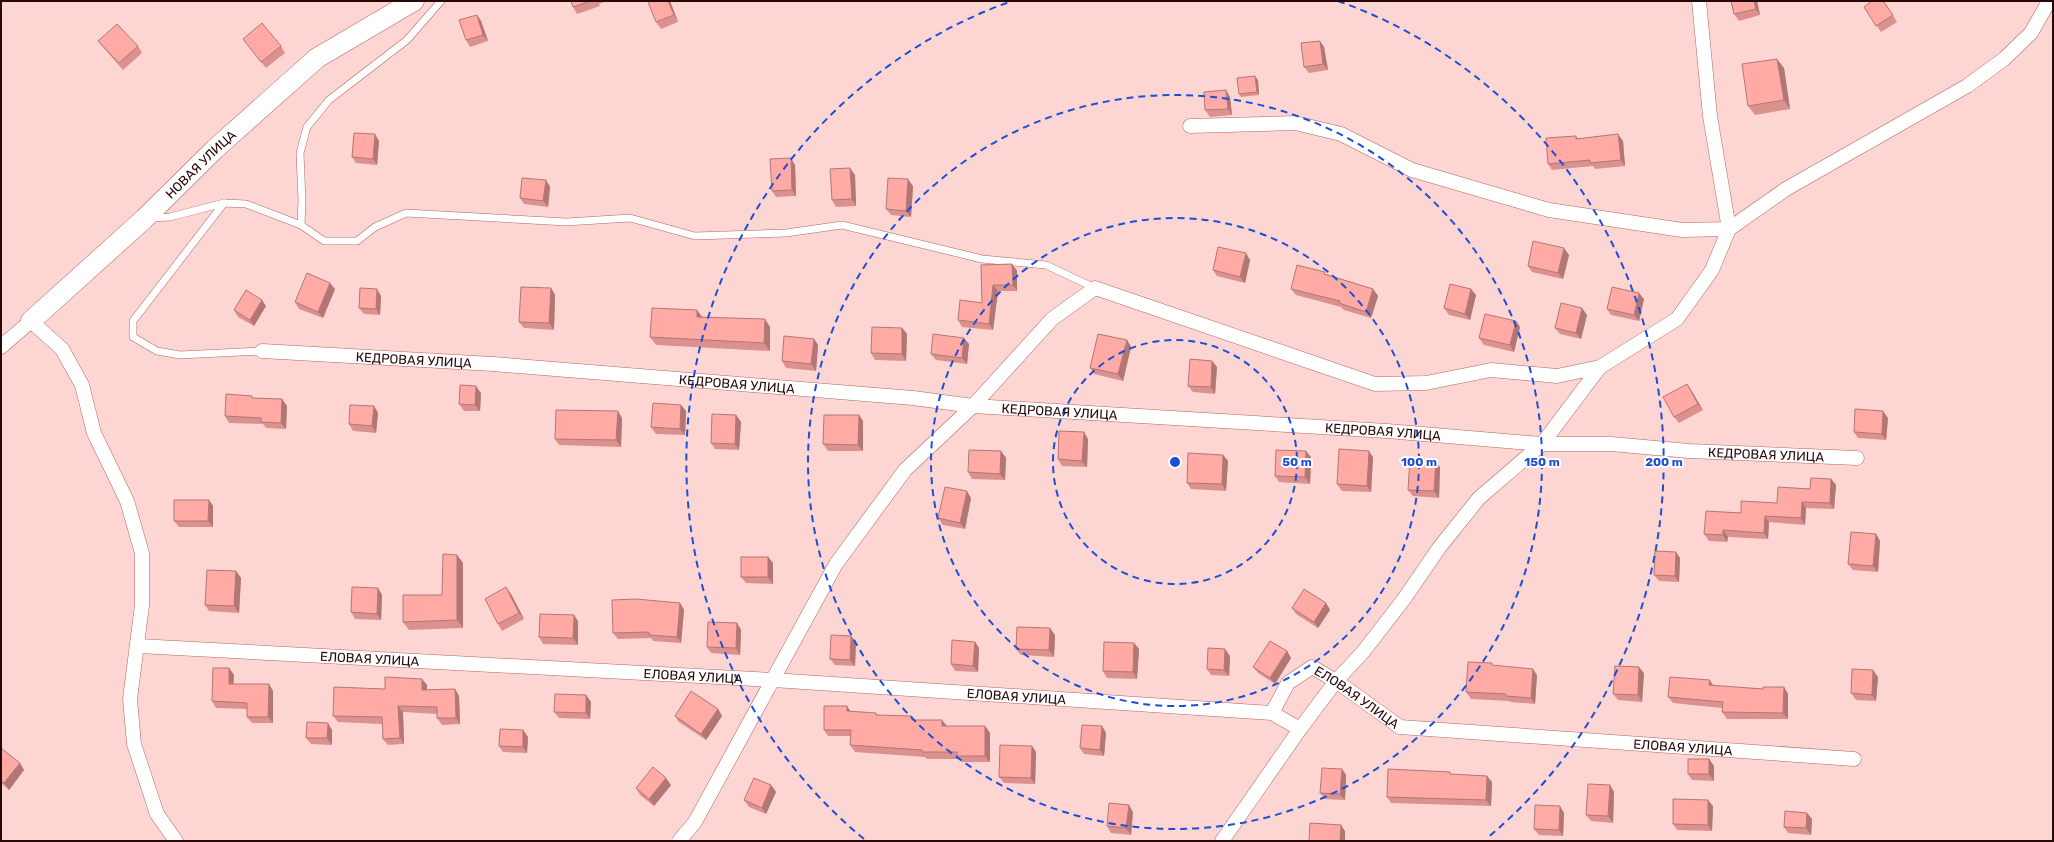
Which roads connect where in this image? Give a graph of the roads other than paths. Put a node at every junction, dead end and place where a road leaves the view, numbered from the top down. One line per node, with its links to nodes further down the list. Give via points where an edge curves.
1 (414, 1): 7 (street, НОВАЯ УЛИЦА, via 317,58 215,149)
2 (441, 1): 8 (lane, via 408,40 329,100 307,127 300,154)
3 (1699, 1): 9 (street, via 1710,116)
4 (2049, 1): 9 (street, via 2031,33 2004,59 1967,86 1786,189)
5 (1190, 126): 9 (street, via 1295,123 1341,134 1412,170 1549,210 1682,230)
6 (224, 203): 7 (lane, via 170,218); 8 (lane, via 246,204); 13 (lane, via 133,321 133,337 157,351 180,355)
7 (144, 219): 11 (street, НОВАЯ УЛИЦА)
8 (300, 225): 10 (lane, via 324,241 357,241 375,227 406,213 566,222 630,218 695,236 786,233 842,224 982,259 1046,265)
9 (1729, 229): 14 (street, via 1712,270 1677,319)
10 (1095, 288): 14 (street, via 1375,384 1426,383 1491,370 1556,376); 15 (street, via 1052,320)
11 (31, 321): 12 (street, НОВАЯ УЛИЦА); 18 (street, via 62,349 82,385 94,433 127,501 142,553 142,605)
12 (1, 347)
13 (262, 351): 15 (street, КЕДРОВАЯ УЛИЦА, via 501,365 913,398)
14 (1600, 367): 16 (street)
15 (973, 406): 16 (street, КЕДРОВАЯ УЛИЦА, via 1387,431); 19 (street, via 905,470 836,564)
16 (1542, 444): 17 (street, КЕДРОВАЯ УЛИЦА, via 1611,444 1689,451); 20 (street, via 1478,498 1363,652)
17 (1857, 458)
18 (138, 646): 19 (street, ЕЛОВАЯ УЛИЦА); 24 (street, via 130,699 134,744 157,814)
19 (773, 680): 21 (street, ЕЛОВАЯ УЛИЦА); 25 (street, via 695,822)
20 (1336, 681): 21 (street, ЕЛОВАЯ УЛИЦА, via 1312,667 1288,683); 22 (street); 23 (street, ЕЛОВАЯ УЛИЦА, via 1400,727)
21 (1272, 713): 22 (street)
22 (1300, 729): 26 (street)
23 (1854, 759)
24 (176, 841)
25 (679, 841)
26 (1222, 841)

